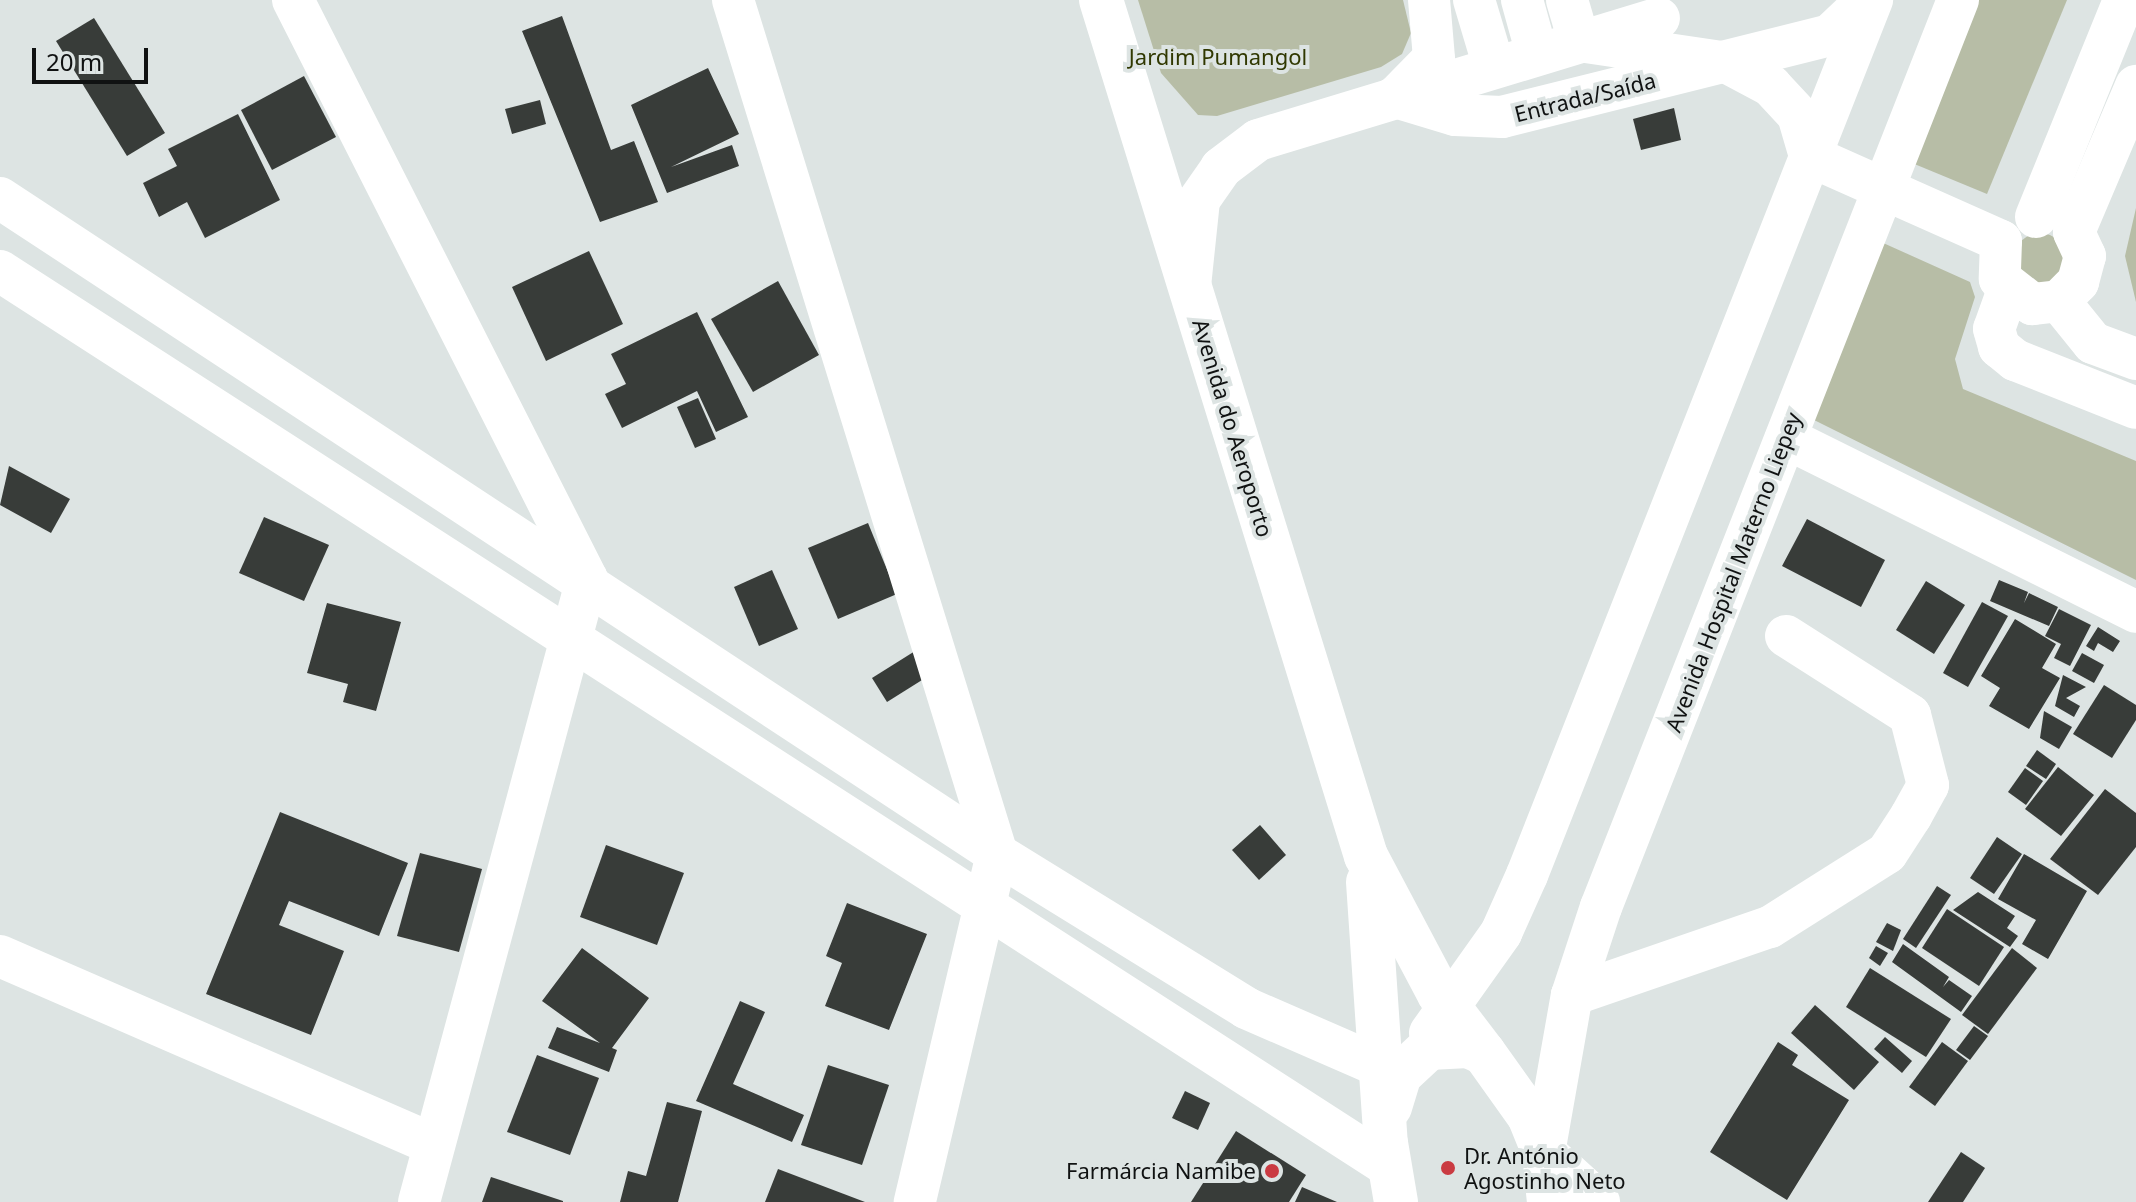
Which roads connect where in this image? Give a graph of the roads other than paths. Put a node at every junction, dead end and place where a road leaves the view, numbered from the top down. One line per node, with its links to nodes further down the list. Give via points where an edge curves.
1 (293, 0): 31 (street)
2 (733, 0): 35 (street)
3 (1101, 0): 25 (main road, Avenida do Aeroporto)
4 (1429, 0): 17 (street, via 1434,58)
5 (1453, 0): 15 (street)
6 (1474, 0): 15 (street)
7 (1497, 0): 15 (street)
8 (1522, 0): 15 (street)
9 (1567, 0): 13 (street)
10 (1869, 0): 14 (street, Entrada/Saída, via 1830,35); 18 (street)
11 (1958, 0): 19 (street, Avenida Hospital Materno Liepey)
12 (2124, 0): 21 (street)
13 (1628, 21): 14 (street); 15 (street)
14 (1728, 63): 17 (street, Entrada/Saída, via 1502,117 1455,115); 18 (street, via 1771,86 1798,115)
15 (1505, 64): 17 (street)
16 (2136, 86): 22 (street)
17 (1395, 97): 25 (street, via 1258,140 1221,168 1199,200)
18 (1810, 156): 19 (street); 40 (street, via 1527,875 1501,933)
19 (1884, 188): 23 (street); 30 (street, Avenida Hospital Materno Liepey)
20 (0, 198): 31 (street)
21 (2036, 217): 22 (street); 23 (street)
22 (2074, 232): 27 (street, via 2084,270)
23 (2001, 241): 26 (street, via 1997,267)
24 (0, 271): 34 (street)
25 (1190, 287): 36 (main road, Avenida do Aeroporto)
26 (2008, 290): 27 (street, via 2032,304); 29 (street, via 1994,329 1999,347 2015,360)
27 (2059, 301): 28 (street, via 2093,343)
28 (2136, 359)
29 (2136, 408)
30 (1786, 438): 32 (street); 39 (street, Avenida Hospital Materno Liepey)
31 (587, 579): 34 (street); 35 (street)
32 (2136, 612)
33 (1786, 636): 39 (street, via 1910,715 1928,785 1911,816 1887,853 1770,927)
34 (564, 641): 37 (street); 43 (street)
35 (997, 854): 37 (street); 42 (street, via 1246,1008)
36 (1366, 856): 40 (main road); 42 (main road)
37 (982, 907): 45 (street); 47 (street)
38 (0, 956): 43 (street)
39 (1572, 995): 44 (street, Avenida Hospital Materno Liepey)
40 (1449, 1007): 41 (main road); 42 (street)
41 (1484, 1053): 42 (main road, via 1450,1044); 44 (main road, via 1512,1084)
42 (1399, 1067): 45 (main road, via 1386,1121)
43 (432, 1144): 46 (street)
44 (1544, 1153): 48 (main road); 49 (main road)
45 (1392, 1190)
46 (419, 1202)
47 (915, 1202)
48 (1549, 1202)
49 (1598, 1202)

